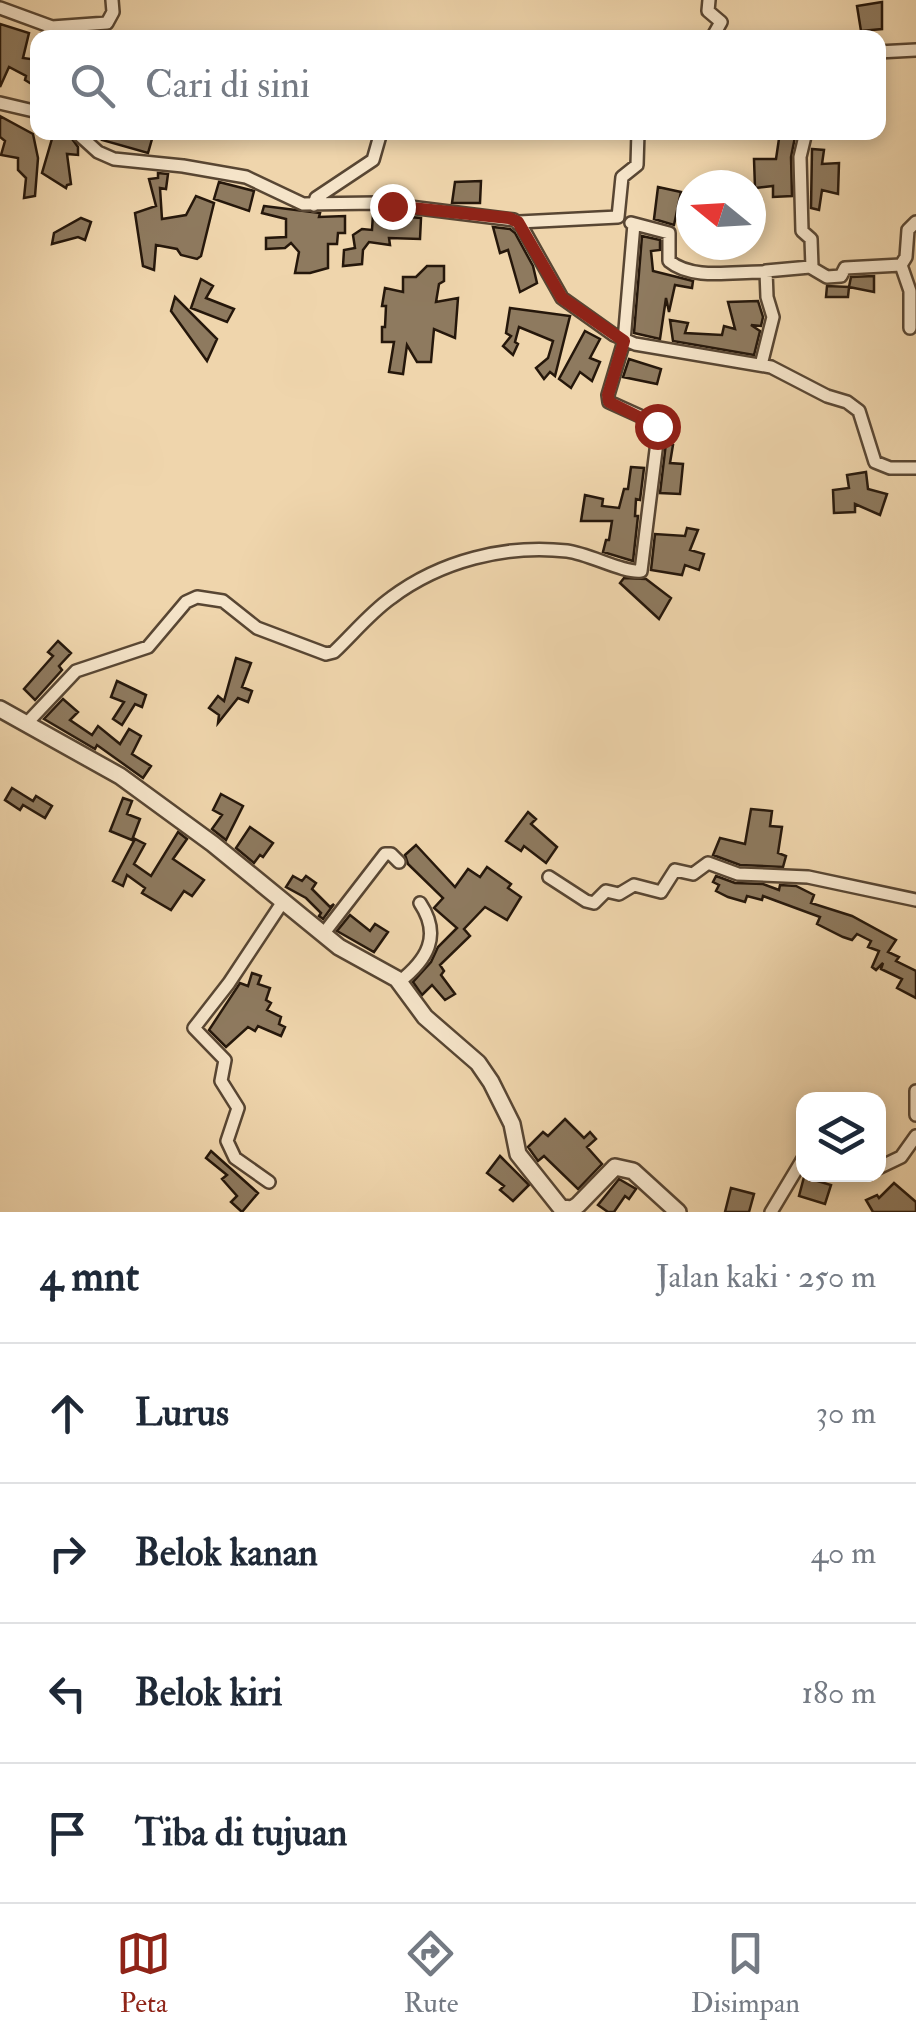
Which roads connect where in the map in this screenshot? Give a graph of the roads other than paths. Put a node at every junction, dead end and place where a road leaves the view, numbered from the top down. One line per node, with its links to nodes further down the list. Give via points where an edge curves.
1 (112, 0): 5 (street, via 106,22)
2 (709, 0): 6 (street, via 708,12 722,22)
3 (0, 8): 4 (street)
4 (45, 30)
5 (60, 30)
6 (717, 30)
7 (916, 50): 8 (street)
8 (886, 52)
9 (0, 102): 10 (street)
10 (30, 110)
11 (85, 140): 15 (street, via 114,159 246,177)
12 (379, 140): 15 (street, via 373,160 316,198)
13 (638, 140): 16 (street, via 637,165 622,177)
14 (804, 140): 21 (street, via 802,231 811,240)
15 (314, 206): 17 (street, via 378,203)
16 (618, 217): 17 (street); 19 (street)
17 (518, 222): 24 (street, via 562,298)
18 (916, 222): 20 (street, via 908,230)
19 (634, 224): 22 (street, via 669,233 672,266); 24 (street)
20 (902, 265): 21 (street, via 853,265 829,278); 23 (street, via 911,294)
21 (812, 267): 22 (street)
22 (765, 272): 25 (street, via 773,317)
23 (910, 328)
24 (624, 341): 25 (street); 28 (street, via 609,402 650,421 658,434 639,572 570,551 470,558 391,598 326,654 257,628 223,602 197,597 148,646 76,671)
25 (761, 365): 26 (street, via 853,405 876,462)
26 (916, 468)
27 (0, 709): 28 (street)
28 (28, 724): 31 (street, via 120,776)
29 (399, 862): 34 (street, via 385,854)
30 (550, 877): 32 (street, via 594,903 606,891 619,894 634,884 660,892 675,870 692,874 708,863 738,874 808,877)
31 (284, 900): 34 (street); 41 (street, via 194,1026 225,1060 222,1082 238,1108 227,1141 235,1158)
32 (916, 900)
33 (420, 903): 35 (street, via 431,944)
34 (324, 933): 35 (street)
35 (399, 982): 42 (street, via 425,1017 478,1063 512,1124 518,1154)
36 (916, 1091): 37 (street)
37 (916, 1115)
38 (916, 1136): 39 (street, via 901,1158)
39 (886, 1165)
40 (796, 1170): 44 (street)
41 (270, 1182)
42 (561, 1210): 43 (street, via 593,1192 614,1167 625,1167)
43 (678, 1212)
44 (771, 1212)

